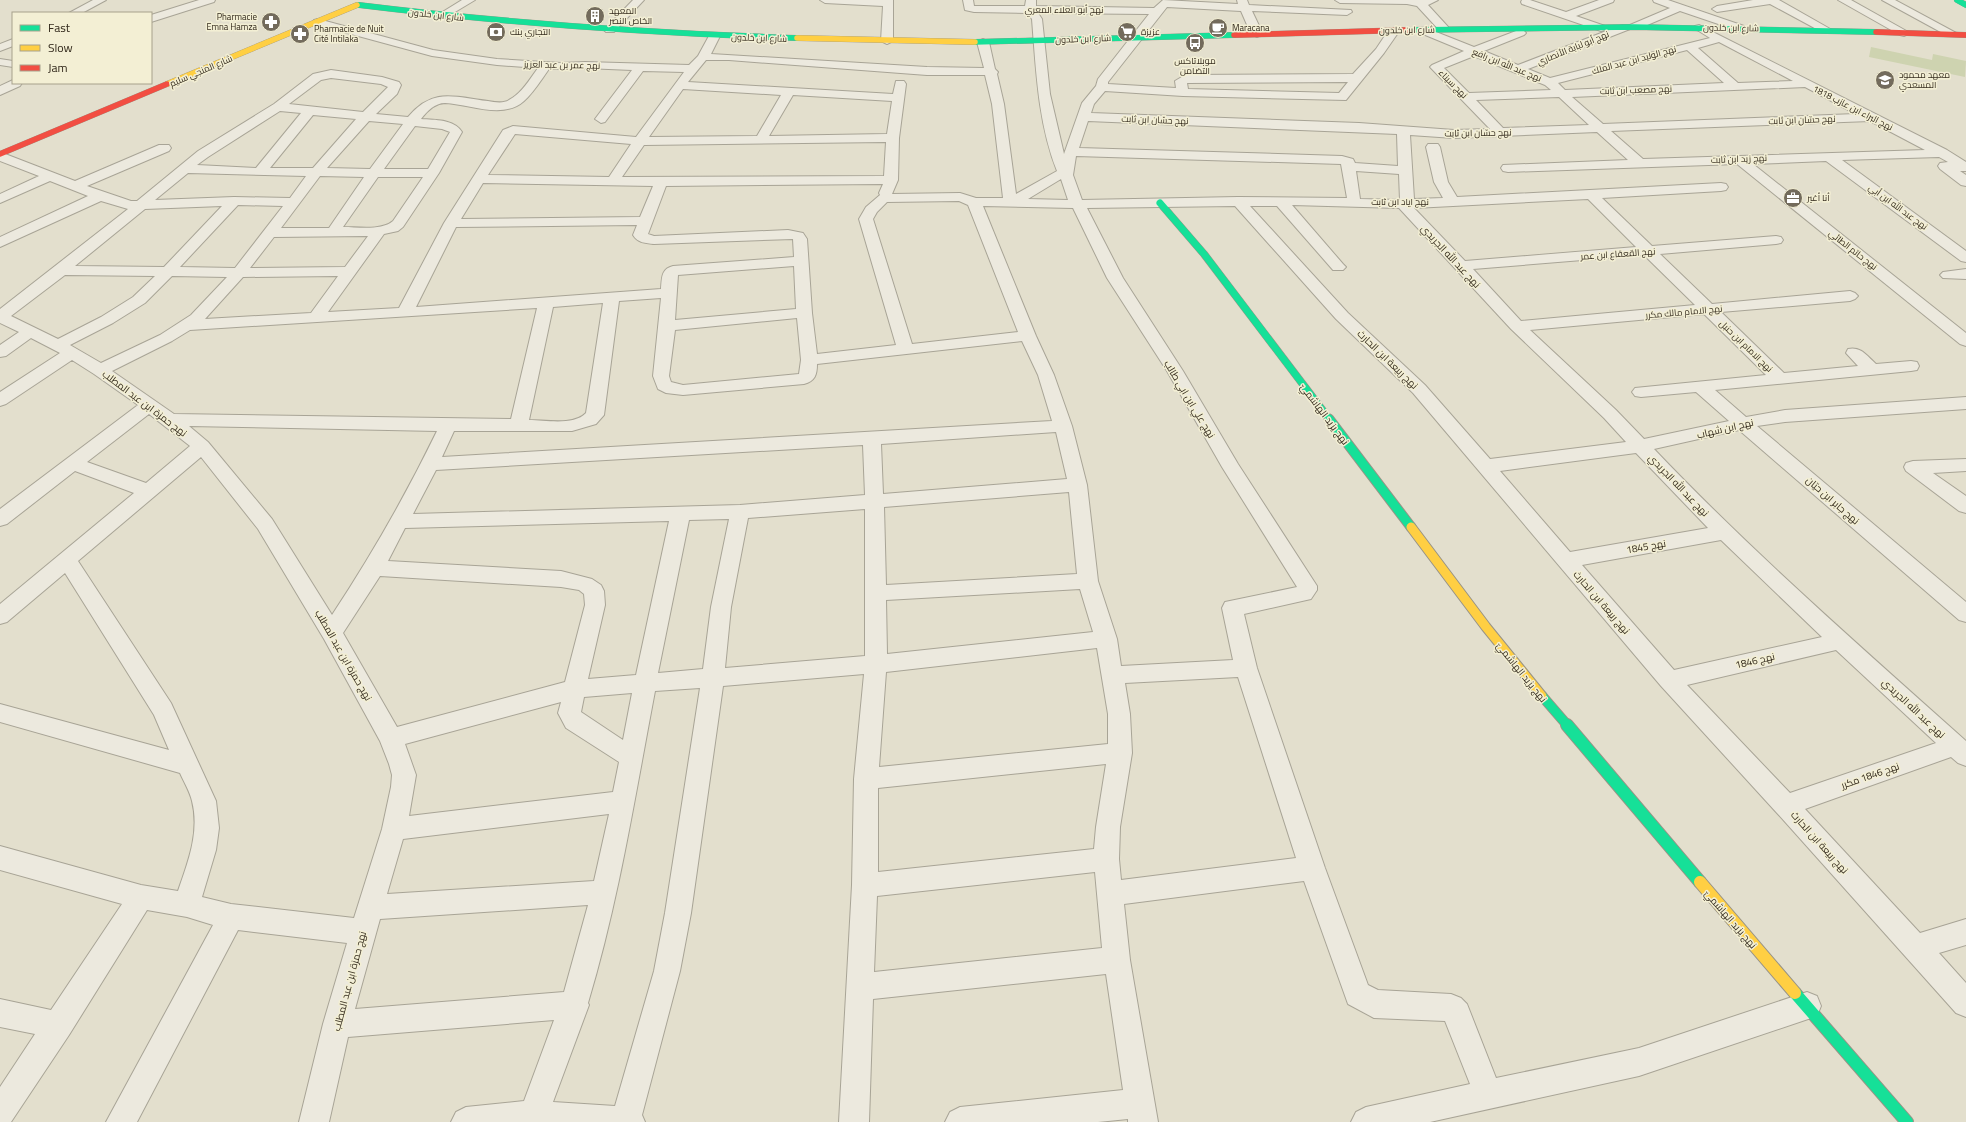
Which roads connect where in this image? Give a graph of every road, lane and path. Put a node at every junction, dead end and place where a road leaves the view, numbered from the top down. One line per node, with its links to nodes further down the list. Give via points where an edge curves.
1 (101, 0): 27 (street)
2 (210, 0): 31 (street)
3 (376, 0): 17 (street); 25 (street)
4 (470, 0): 29 (street)
5 (639, 0): 38 (street)
6 (825, 0): 16 (street)
7 (1339, 0): 20 (street, via 1407,1); 28 (street)
8 (1433, 0): 20 (street)
9 (1530, 0): 30 (street, via 1526,2)
10 (1609, 0): 30 (street)
11 (1658, 0): 24 (street)
12 (1772, 0): 36 (street, via 1713,7); 41 (street)
13 (1843, 0): 45 (street)
14 (1887, 0): 47 (street)
15 (1957, 0): 23 (street)
16 (888, 1): 54 (street)
17 (353, 3): 25 (street); 32 (street, شارع المنجي سليم); 69 (street, شارع المنجي سليم)
18 (970, 4): 21 (street, نهج أبو العلاء المعري)
19 (1244, 4): 22 (street, نهج أبو العلاء المعري); 26 (street, نهج أبو العلاء المعري); 46 (street)
20 (1421, 4): 37 (street)
21 (1030, 5): 22 (street, نهج أبو العلاء المعري); 53 (street, نهج علي ابن ابي طالب, via 1037,19)
22 (1164, 5): 50 (street)
23 (1966, 5)
24 (1681, 7): 33 (street, نهج أبو لبابة الأنصاري); 36 (street)
25 (393, 10): 29 (street, شارع ابن خلدون)
26 (1296, 11): 28 (street, نهج أبو العلاء المعري); 43 (street)
27 (76, 12)
28 (1346, 12): 42 (street)
29 (441, 16): 38 (street, شارع ابن خلدون)
30 (1566, 16): 34 (street)
31 (152, 19)
32 (318, 22): 62 (street, نهج عمر بن عبد العزيز, via 432,53 497,62); 101 (street, شارع المنجي سليم)
33 (1630, 27): 34 (street, شارع ابن خلدون); 35 (street, شارع ابن خلدون); 66 (street, نهج أبو لبابة الأنصاري)
34 (1600, 28): 37 (street, شارع ابن خلدون)
35 (1699, 28): 36 (street, شارع ابن خلدون); 51 (street, نهج البراء ابن عازب 1818)
36 (1745, 28): 41 (street, شارع ابن خلدون)
37 (1444, 29): 40 (street, شارع ابن خلدون)
38 (610, 30): 49 (street, شارع ابن خلدون)
39 (1394, 30): 40 (street, شارع ابن خلدون); 42 (street, شارع ابن خلدون); 68 (street, via 1380,51)
40 (1422, 30): 60 (street, نهج عبد الله ابن رافع)
41 (1826, 30): 45 (street, شارع ابن خلدون)
42 (1358, 32): 43 (street, شارع ابن خلدون)
43 (1304, 33): 46 (street, شارع ابن خلدون)
44 (1520, 33): 60 (street, نهج سيناء)
45 (1904, 33): 47 (street, شارع ابن خلدون)
46 (1257, 34): 50 (street, شارع ابن خلدون)
47 (1952, 34): 48 (street, شارع ابن خلدون)
48 (1966, 35)
49 (714, 36): 54 (street, شارع ابن خلدون); 61 (street)
50 (1138, 38): 53 (street, شارع ابن خلدون); 76 (street, via 1102,83)
51 (1719, 39): 58 (street, نهج الوليد ابن عبد الملك); 73 (street, نهج البراء ابن عازب 1818)
52 (0, 40): 55 (street)
53 (1039, 40): 57 (street, شارع ابن خلدون); 112 (street, نهج علي ابن ابي طالب, via 1044,94 1056,151)
54 (887, 41): 57 (street, شارع ابن خلدون)
55 (12, 42)
56 (12, 42): 59 (street)
57 (983, 42): 67 (street)
58 (1689, 46): 70 (street, نهج الوليد ابن عبد الملك); 75 (street)
59 (0, 48)
60 (1473, 52): 66 (street, نهج عبد الله ابن رافع); 81 (street, نهج سيناء, via 1436,67)
61 (703, 57): 64 (street); 65 (street)
62 (546, 65): 63 (street, نهج عمر بن عبد العزيز); 89 (street, via 513,105 497,107 440,99 430,104)
63 (640, 67): 64 (street, نهج عمر بن عبد العزيز); 88 (street)
64 (692, 69): 74 (street)
65 (902, 69): 67 (street); 82 (street)
66 (1520, 69): 70 (street, نهج عبد الله ابن رافع)
67 (992, 72): 138 (street)
68 (1356, 78): 79 (street, via 1342,96); 79 (street, via 1185,79 1181,81)
69 (152, 82)
70 (1549, 82): 80 (street, نهج عبد الله ابن رافع)
71 (14, 84): 77 (street)
72 (147, 84): 93 (street, شارع المنجي سليم)
73 (1806, 84): 75 (street, نهج مصعب ابن ثابت); 87 (street, نهج البراء ابن عازب 1818)
74 (680, 85): 78 (street); 96 (street)
75 (1734, 86): 80 (street, نهج مصعب ابن ثابت)
76 (1102, 87): 79 (street); 86 (street, via 1088,103)
77 (0, 91)
78 (789, 92): 82 (street); 95 (street)
79 (1183, 92)
80 (1560, 93): 81 (street, نهج مصعب ابن ثابت); 90 (street, نهج عبد الله ابن رافع)
81 (1466, 97): 92 (street, نهج سيناء)
82 (898, 98): 94 (street)
83 (278, 107): 84 (street); 85 (street, via 313,80 326,74 382,81 394,85 393,92); 109 (street, via 216,145)
84 (309, 111): 85 (street); 111 (street)
85 (365, 117): 89 (street); 113 (street)
86 (1084, 117): 91 (street, نهج حسّان ابن ثابت); 99 (street)
87 (1872, 117): 90 (street, نهج حسّان ابن ثابت); 100 (street, نهج البراء ابن عازب 1818)
88 (601, 119)
89 (412, 122): 114 (street); 115 (street, via 450,126 456,132)
90 (1600, 129): 92 (street, نهج حسّان ابن ثابت); 104 (street, نهج عبد الله ابن رافع)
91 (1403, 130): 92 (street, نهج حسّان ابن ثابت, via 1454,134); 110 (street)
92 (1501, 133)
93 (22, 134)
94 (893, 138): 95 (street); 118 (street)
95 (761, 139): 96 (street)
96 (639, 140): 117 (street, via 513,130 508,133); 119 (street)
97 (1433, 146): 133 (street, via 1441,182)
98 (164, 148): 122 (street)
99 (1072, 152): 105 (street, via 1334,159 1347,161); 112 (street)
100 (1942, 153): 102 (street, نهج زيد ابن ثابت); 107 (street, نهج البراء ابن عازب 1818)
101 (0, 155): 116 (street)
102 (1829, 157): 103 (street, نهج زيد ابن ثابت); 151 (street, نهج عبد الله ابن أبي)
103 (1739, 159): 104 (street, نهج زيد ابن ثابت); 175 (street, نهج حاتم الطائي)
104 (1638, 162): 106 (street, نهج زيد ابن ثابت)
105 (1349, 166): 110 (street); 137 (street)
106 (1537, 167): 108 (street, نهج زيد ابن ثابت); 127 (street)
107 (1965, 167): 121 (street, نهج البراء ابن عازب 1818, via 1945,166)
108 (1508, 168)
109 (185, 169): 111 (street); 142 (street)
110 (1404, 171): 141 (street)
111 (260, 172): 113 (street)
112 (1066, 172): 138 (street); 140 (street, نهج علي ابن ابي طالب)
113 (316, 173): 114 (street); 135 (street)
114 (373, 173): 115 (street); 146 (street)
115 (432, 173): 145 (street, via 398,224 393,228)
116 (50, 176): 122 (street); 129 (street)
117 (479, 179): 119 (street); 144 (street)
118 (891, 180): 120 (street); 128 (street)
119 (613, 181): 120 (street)
120 (661, 182): 143 (street)
121 (1966, 182)
122 (76, 186): 126 (street)
123 (1500, 186): 130 (street)
124 (1722, 187): 125 (street, نهج اياد ابن ثابت)
125 (1591, 195): 127 (street, نهج اياد ابن ثابت); 150 (street, نهج الامام ابن حنبل)
126 (100, 196): 142 (street); 149 (street)
127 (1563, 196): 130 (street, نهج اياد ابن ثابت)
128 (883, 198): 136 (street, نهج اياد ابن ثابت, via 960,197); 177 (street, via 866,219)
129 (0, 199)
130 (1509, 199): 133 (street, نهج اياد ابن ثابت)
131 (1238, 201): 132 (street, نهج اياد ابن ثابت); 139 (street, نهج اياد ابن ثابت); 201 (street, نهج ربيعة ابن الحارث, via 1342,316 1419,389)
132 (1281, 201): 137 (street, نهج اياد ابن ثابت); 154 (street)
133 (1452, 201): 141 (street, نهج اياد ابن ثابت)
134 (234, 202): 135 (street); 142 (street); 157 (street)
135 (293, 202): 147 (street)
136 (974, 202): 138 (street, نهج اياد ابن ثابت); 174 (street)
137 (1354, 202): 141 (street, نهج اياد ابن ثابت)
138 (1011, 203): 140 (street, نهج اياد ابن ثابت)
139 (1160, 203): 140 (street, نهج اياد ابن ثابت); 255 (street, نهج يزيد الهاشميّ, via 1204,254 1500,645 1572,734)
140 (1078, 204): 222 (street, نهج علي ابن ابي طالب, via 1115,278 1307,586 1304,593 1232,608)
141 (1405, 204): 153 (street, نهج عبد الله الجريدي)
142 (140, 206): 155 (street)
143 (644, 221): 144 (street); 152 (street, via 640,235 648,240 736,235 795,235 800,239)
144 (451, 223): 166 (street)
145 (379, 231): 146 (street); 156 (street)
146 (333, 232): 147 (street)
147 (269, 233): 158 (street)
148 (1776, 240): 150 (street, نهج القعقاع ابن عمر)
149 (0, 243)
150 (1649, 252): 153 (street, نهج القعقاع ابن عمر); 165 (street, نهج الامام ابن حنبل)
151 (1966, 258)
152 (801, 261): 161 (street, via 675,270 670,274); 167 (street)
153 (1460, 266): 172 (street, نهج عبد الله الجريدي)
154 (1338, 267)
155 (61, 270): 157 (street); 168 (street)
156 (350, 271): 158 (street); 169 (street)
157 (168, 272): 158 (street); 176 (street, via 148,292)
158 (239, 273): 170 (street)
159 (1966, 274): 160 (street)
160 (1948, 275)
161 (668, 293): 163 (street); 171 (street)
162 (1850, 296): 165 (street, نهج الامام مالك مكرر)
163 (612, 297): 164 (street); 193 (street, via 592,419 580,425)
164 (546, 303): 166 (street); 193 (street)
165 (1708, 310): 172 (street, نهج الامام مالك مكرر); 184 (street, نهج الامام ابن حنبل)
166 (405, 312): 169 (street)
167 (804, 313): 171 (street); 180 (street)
168 (0, 317): 173 (street, نهج حمزة ابن عبد المطلب)
169 (316, 317): 170 (street)
170 (189, 325): 182 (street)
171 (667, 326): 180 (street, via 660,376 664,385 672,389 804,379 809,374)
172 (1517, 326): 197 (street, نهج عبد الله الجريدي)
173 (30, 332): 176 (street, نهج حمزة ابن عبد المطلب); 178 (street)
174 (1028, 336): 177 (street); 194 (street, via 1046,375)
175 (1966, 340)
176 (65, 349): 182 (street, نهج حمزة ابن عبد المطلب); 187 (street)
177 (905, 349): 180 (street)
178 (0, 352)
179 (1854, 353): 183 (street)
180 (809, 360)
181 (1911, 366): 183 (street)
182 (100, 370): 189 (street, نهج حمزة ابن عبد المطلب)
183 (1872, 370): 184 (street)
184 (1780, 379): 185 (street)
185 (1700, 386): 186 (street); 191 (street, نهج جابر ابن حيّان)
186 (1640, 392)
187 (0, 400)
188 (1966, 403): 191 (street, نهج ابن شهاب, via 1792,415)
189 (149, 405): 190 (street, نهج حمزة ابن عبد المطلب); 198 (street)
190 (170, 420): 192 (street); 196 (street, نهج حمزة ابن عبد المطلب)
191 (1744, 424): 197 (street, نهج ابن شهاب); 216 (street, نهج جابر ابن حيّان)
192 (448, 425): 193 (street); 199 (street)
193 (519, 425)
194 (1064, 426): 195 (street); 202 (street)
195 (872, 439): 199 (street); 204 (street)
196 (202, 446): 203 (street); 218 (street, نهج حمزة ابن عبد المطلب, via 265,524)
197 (1641, 446): 201 (street, نهج ابن شهاب); 210 (street, نهج عبد الله الجريدي)
198 (73, 464): 203 (street); 208 (street)
199 (430, 464): 209 (street)
200 (1966, 465): 205 (street, via 1913,468)
201 (1486, 466): 212 (street, نهج ربيعة ابن الحارث)
202 (1078, 486): 204 (street); 214 (street)
203 (148, 491): 211 (street)
204 (873, 500): 206 (street); 215 (street)
205 (1966, 506)
206 (740, 512): 207 (street); 224 (street, via 721,607)
207 (680, 515): 209 (street); 226 (street)
208 (0, 519)
209 (400, 521): 213 (street)
210 (1725, 532): 212 (street, نهج 1845); 220 (street, نهج عبد الله الجريدي)
211 (67, 560): 217 (street); 233 (street, via 163,710)
212 (1566, 560): 225 (street, نهج ربيعة ابن الحارث)
213 (374, 568): 218 (street); 227 (street, via 561,579 585,584 594,592 595,606)
214 (1088, 581): 215 (street); 219 (street)
215 (876, 593): 221 (street)
216 (1966, 614)
217 (0, 616)
218 (332, 633): 229 (street, نهج حمزة ابن عبد المطلب)
219 (1106, 639): 221 (street); 223 (street)
220 (1840, 641): 225 (street, نهج 1846); 230 (street, نهج عبد الله الجريدي)
221 (876, 664): 224 (street); 234 (street)
222 (1246, 668): 223 (street); 240 (street)
223 (1112, 675): 231 (street, via 1119,714)
224 (713, 677): 226 (street); 266 (street, via 667,971)
225 (1669, 680): 236 (street, نهج ربيعة ابن الحارث)
226 (646, 682): 227 (street); 232 (street)
227 (574, 689): 229 (street); 232 (street, via 570,717)
228 (0, 713): 233 (street)
229 (391, 738): 237 (street, نهج حمزة ابن عبد المطلب, via 404,775)
230 (1960, 751): 236 (street, نهج 1846 مكرر)
231 (1120, 753): 234 (street); 239 (street, via 1108,827)
232 (631, 758): 235 (street)
233 (187, 765): 245 (street, via 204,801 207,828 204,850)
234 (866, 779): 241 (street)
235 (624, 801): 237 (street); 242 (street)
236 (1786, 805): 250 (street, نهج ربيعة ابن الحارث)
237 (394, 829): 246 (street, نهج حمزة ابن عبد المطلب)
238 (0, 858): 244 (street)
239 (1106, 859): 241 (street); 243 (street)
240 (1312, 868): 243 (street); 259 (street, via 1358,994 1374,1004 1452,1008 1457,1014)
241 (865, 885): 252 (street)
242 (605, 892): 246 (street); 253 (street)
243 (1109, 894): 251 (street)
244 (141, 897): 245 (street); 258 (street)
245 (187, 905): 247 (street)
246 (370, 907): 248 (street, نهج حمزة ابن عبد المطلب)
247 (231, 917): 248 (street); 263 (street)
248 (363, 932): 257 (street, نهج حمزة ابن عبد المطلب)
249 (1966, 932): 250 (street)
250 (1916, 947): 254 (street, نهج ربيعة ابن الحارث)
251 (1117, 960): 252 (street); 260 (street)
252 (860, 987): 268 (street)
253 (575, 1004): 257 (street); 262 (street)
254 (1966, 1004)
255 (1807, 1006): 259 (street, via 1639,1062); 271 (street, نهج يزيد الهاشميّ)
256 (0, 1013): 258 (street)
257 (337, 1024): 264 (street, نهج حمزة ابن عبد المطلب)
258 (59, 1025): 261 (street)
259 (1488, 1094): 270 (street)
260 (1142, 1112): 269 (street)
261 (0, 1114)
262 (531, 1118): 265 (street); 266 (street)
263 (121, 1122)
264 (314, 1122)
265 (466, 1122)
266 (626, 1122): 267 (street)
267 (630, 1122)
268 (854, 1122)
269 (960, 1122)
270 (1366, 1122)
271 (1907, 1122)

